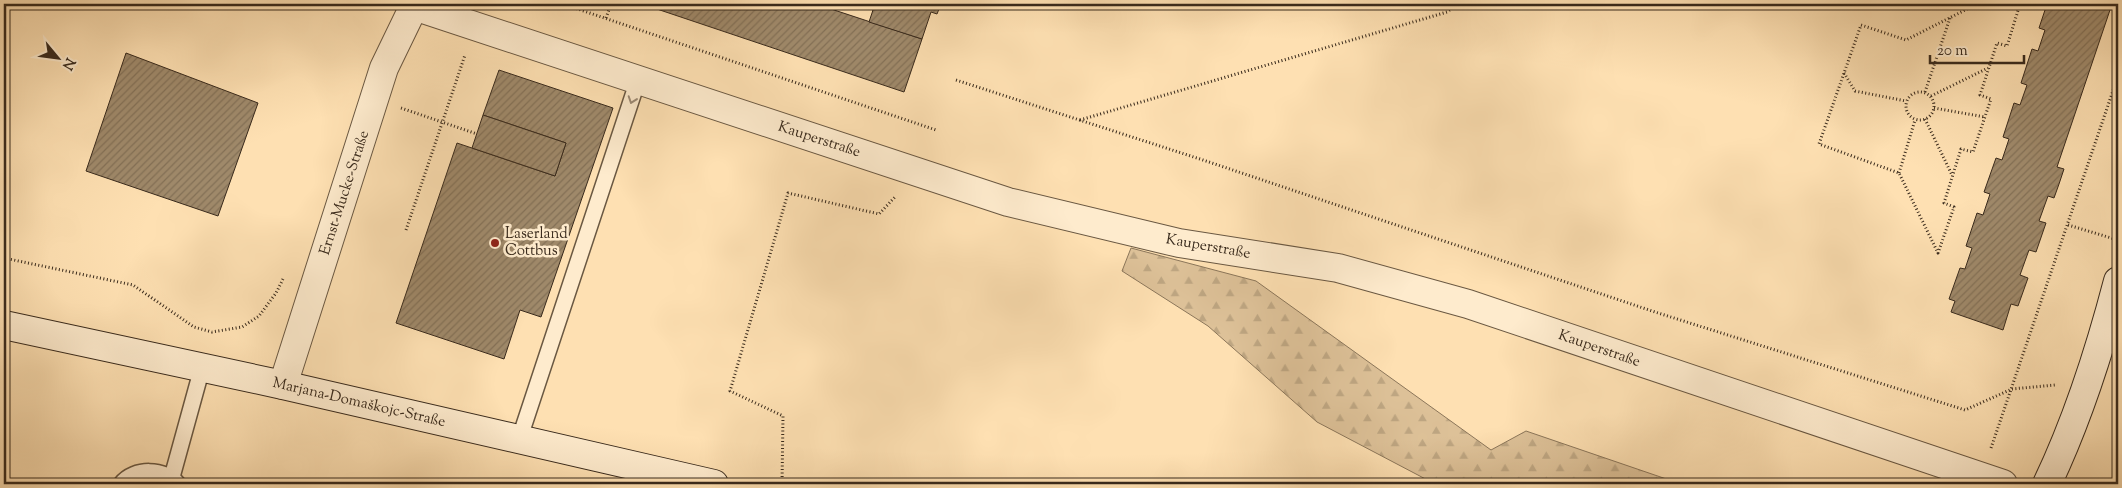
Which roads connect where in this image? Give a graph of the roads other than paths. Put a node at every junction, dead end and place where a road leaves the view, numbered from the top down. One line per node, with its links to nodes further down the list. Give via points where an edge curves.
1 (415, 5): 2 (street, Kauperstraße); 6 (street, Ernst-Mucke-Straße, via 384,68)
2 (638, 80): 7 (lane, one-way to 7); 9 (street, Kauperstraße, via 1008,202 1179,243 1338,268 1468,304)
3 (2117, 288): 12 (street, via 2084,394)
4 (4, 325): 5 (street, Marjana-Domaškojc-Straße)
5 (202, 368): 6 (street, Marjana-Domaškojc-Straße); 8 (lane)
6 (283, 385): 7 (street, Marjana-Domaškojc-Straße)
7 (519, 440): 11 (street, Marjana-Domaškojc-Straße)
8 (175, 480): 10 (lane, via 149,471 126,477)
9 (1992, 480)
10 (121, 484)
11 (714, 484)
12 (2047, 484)

